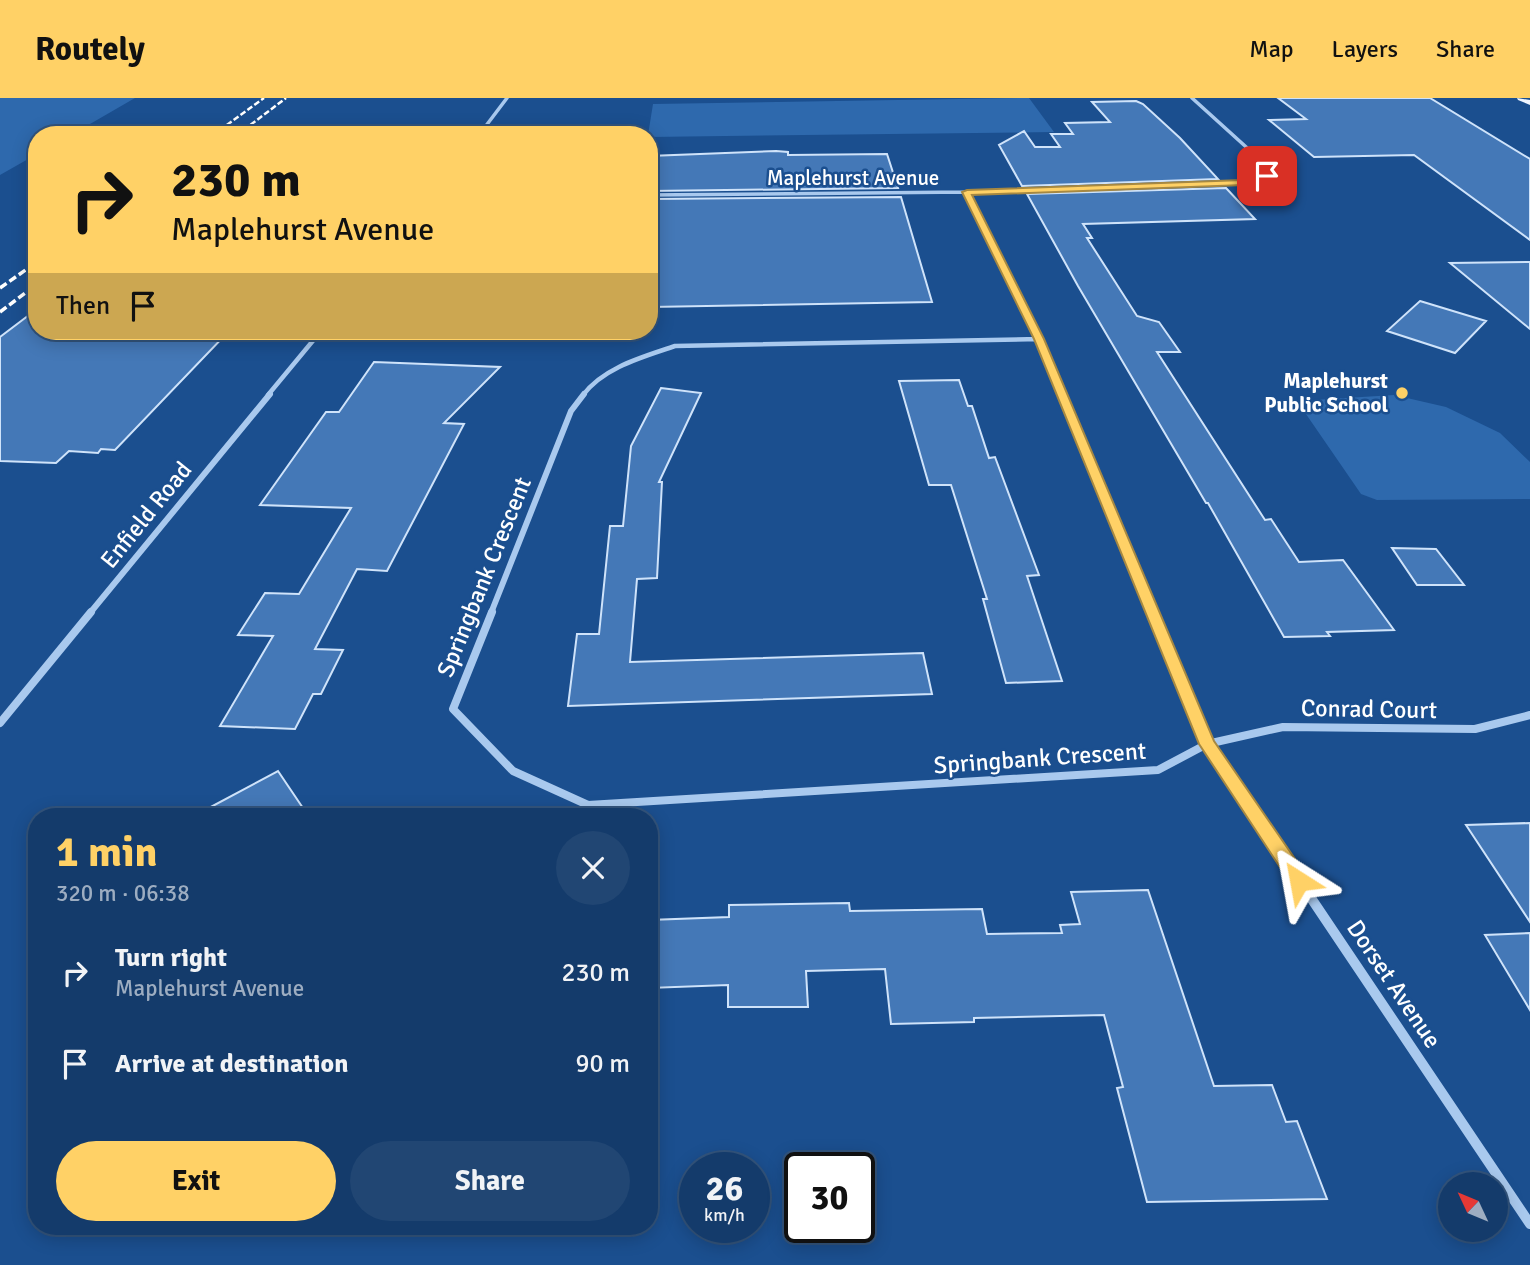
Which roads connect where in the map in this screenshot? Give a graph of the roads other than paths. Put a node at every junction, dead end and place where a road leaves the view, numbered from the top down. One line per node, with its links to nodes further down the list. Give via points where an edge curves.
1 (507, 98): 5 (street)
2 (1192, 98): 6 (street, Maplehurst Avenue, via 1266,165 1267,176 1244,183)
3 (1521, 98): 4 (main road)
4 (1530, 103)
5 (486, 126)
6 (967, 192): 7 (street, Maplehurst Avenue); 8 (street, Dorset Avenue)
7 (658, 195)
8 (1039, 339): 12 (street, Dorset Avenue); 12 (street, Springbank Crescent, via 675,346 630,362 592,383 571,411 453,709 513,771 587,805 1158,770)
9 (314, 340): 11 (street, Enfield Road)
10 (1530, 715): 12 (street, Conrad Court, via 1475,729 1283,727)
11 (0, 723)
12 (1207, 744): 13 (street, Dorset Avenue)
13 (1530, 1224)

